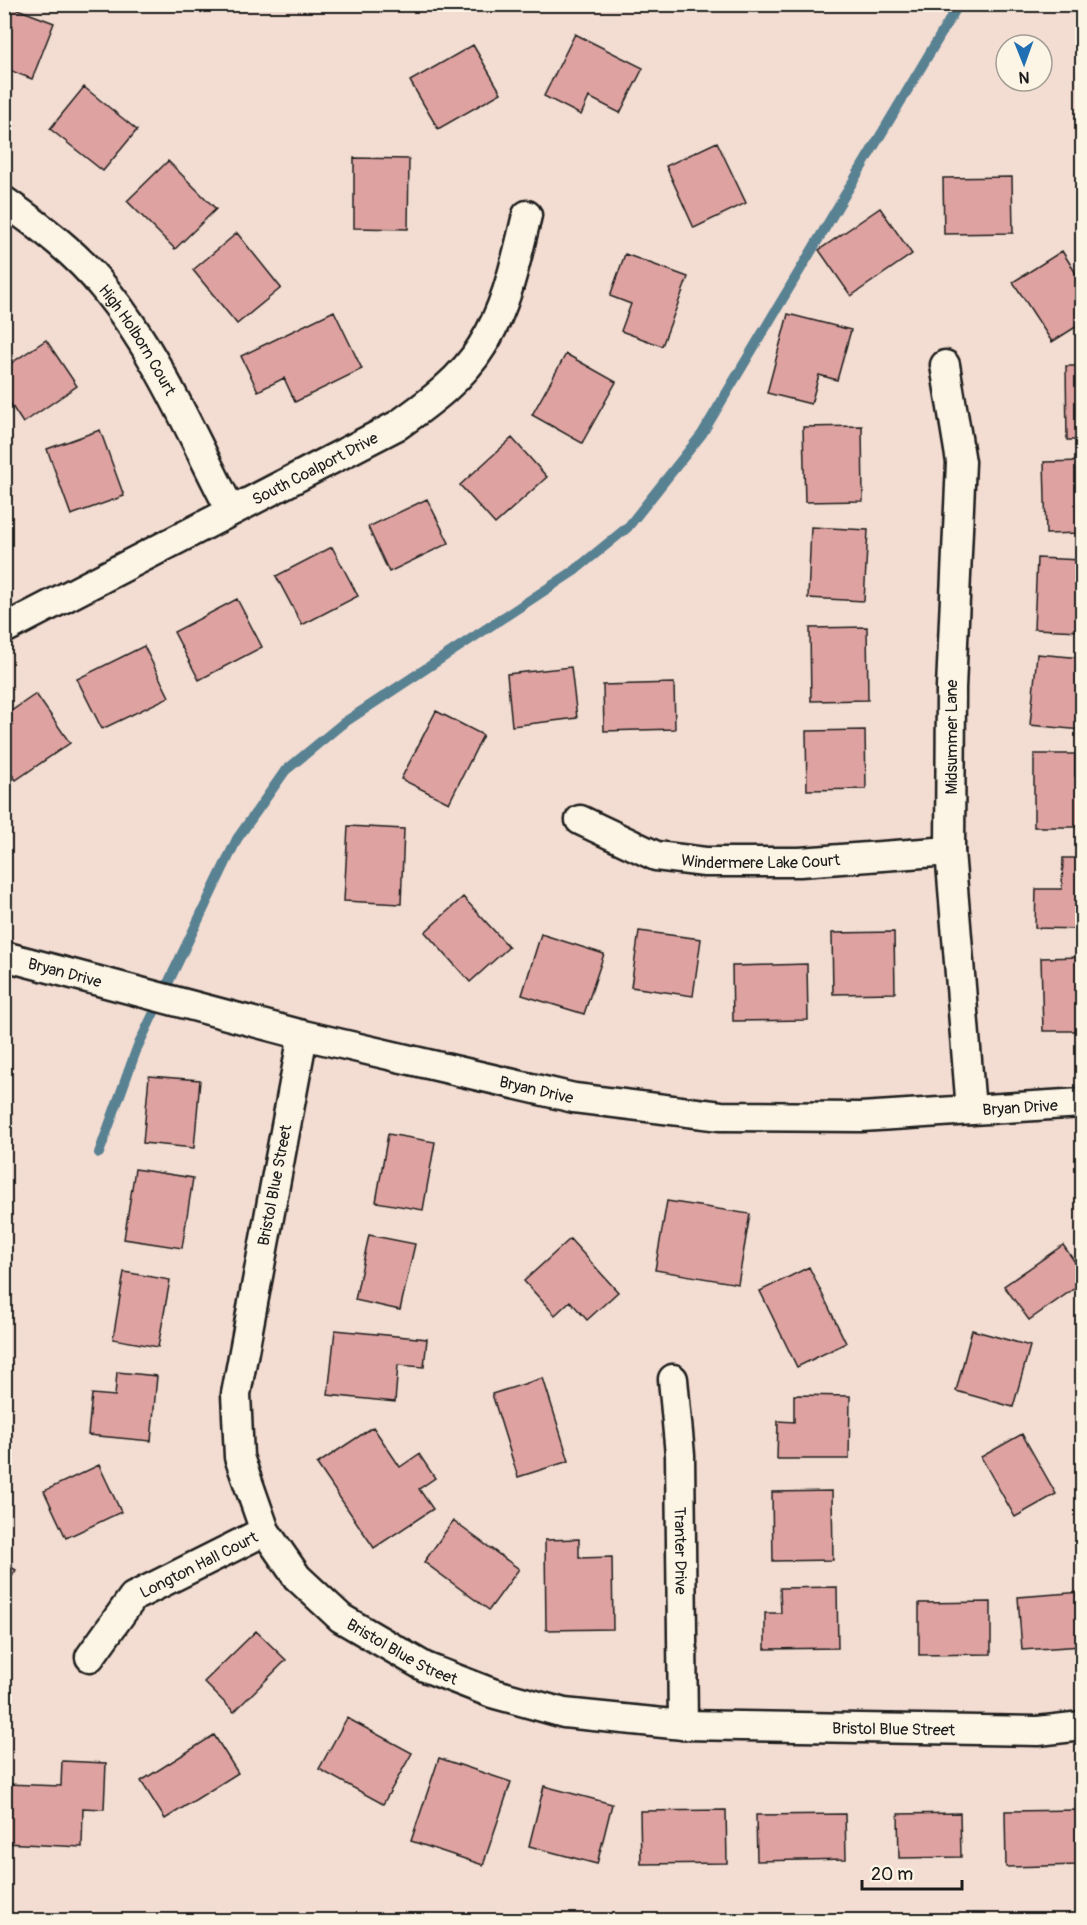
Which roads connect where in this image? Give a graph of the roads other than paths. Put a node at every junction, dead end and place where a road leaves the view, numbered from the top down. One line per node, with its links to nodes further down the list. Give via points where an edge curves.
1 (4, 201): 4 (street, High Holborn Court, via 65,247 103,286 126,317 149,353)
2 (527, 215): 4 (street, South Coalport Drive, via 510,285 497,319 482,347 452,382 398,425)
3 (945, 365): 7 (street, Midsummer Lane, via 961,462 951,688)
4 (231, 511): 5 (street, South Coalport Drive)
5 (4, 629)
6 (580, 820): 7 (street, Windermere Lake Court, via 656,856 705,862 800,862)
7 (950, 851): 11 (street, Midsummer Lane)
8 (4, 956): 9 (street, Bryan Drive)
9 (303, 1035): 11 (street, Bryan Drive, via 574,1098 721,1116 861,1117); 13 (street, Bristol Blue Street, via 236,1394 238,1457)
10 (1083, 1103): 11 (street, Bryan Drive)
11 (971, 1110)
12 (673, 1379): 15 (street, Tranter Drive, via 680,1455)
13 (265, 1531): 14 (street, Longton Hall Court, via 133,1598); 15 (street, Bristol Blue Street, via 297,1577 341,1618 425,1667 492,1693 564,1713)
14 (90, 1657)
15 (683, 1725): 16 (street, Bristol Blue Street, via 1038,1731)
16 (1083, 1726)

